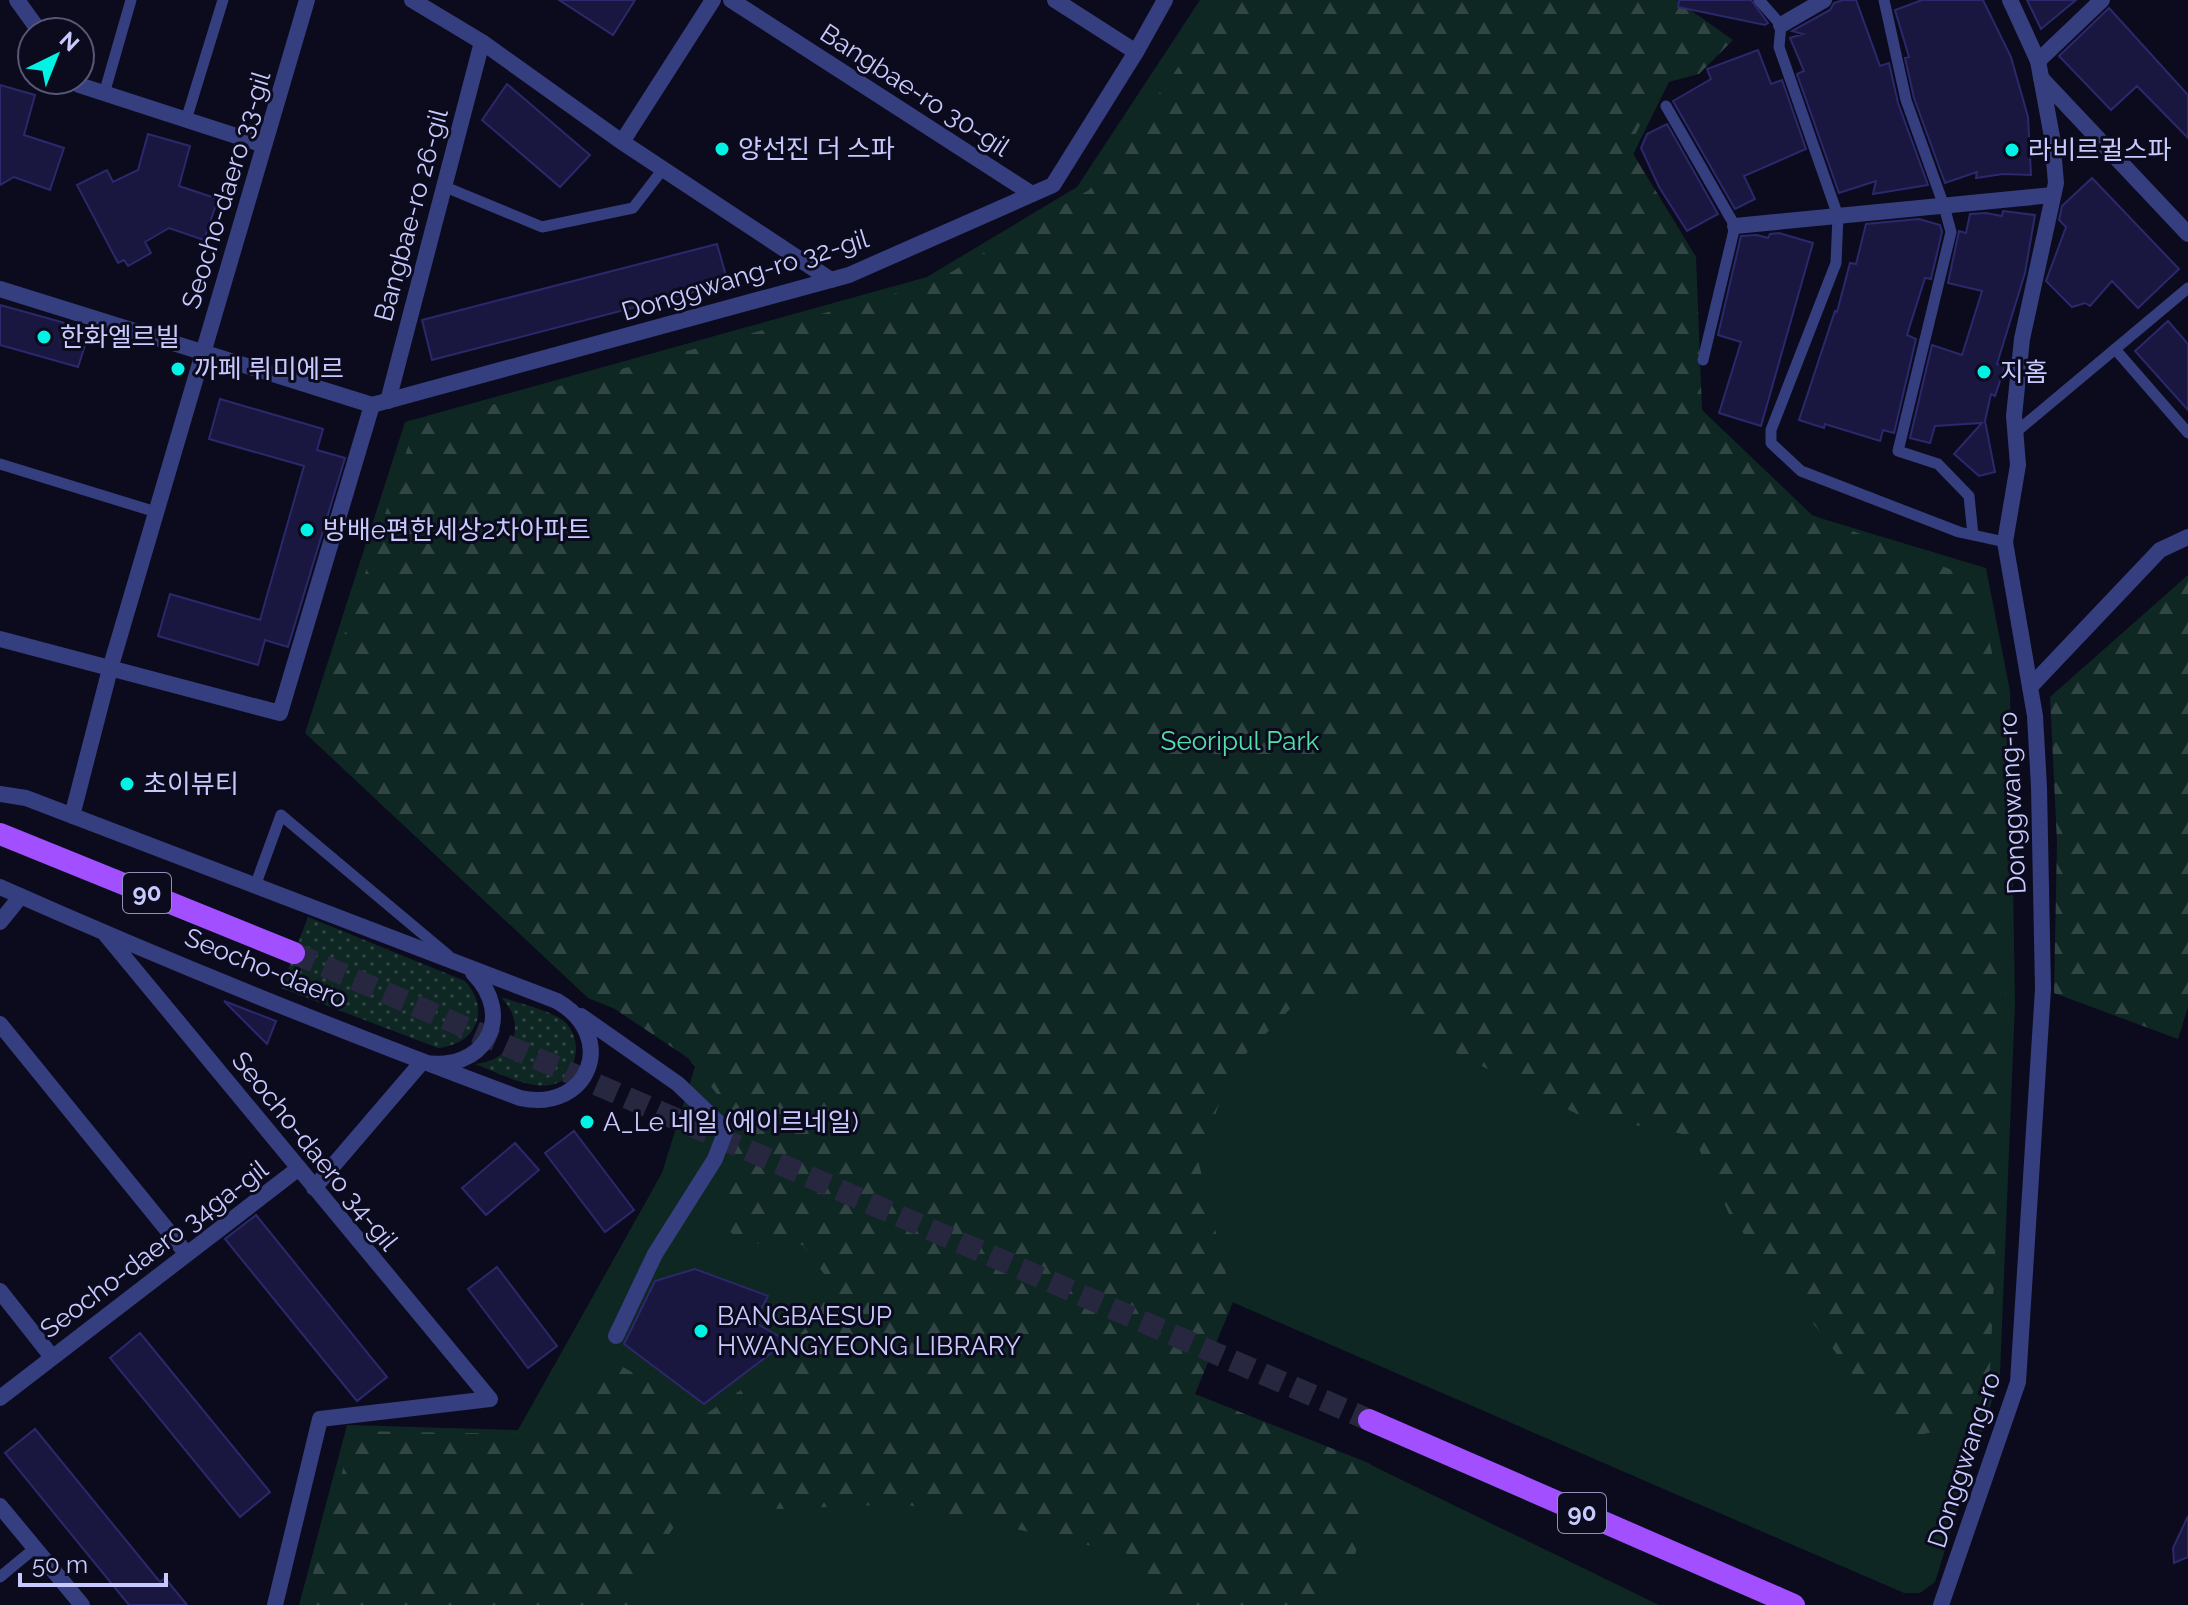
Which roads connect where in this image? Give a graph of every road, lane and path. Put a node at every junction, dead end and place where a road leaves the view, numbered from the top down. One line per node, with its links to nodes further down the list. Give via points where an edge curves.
1 (131, 0): 19 (lane)
2 (223, 0): 21 (lane)
3 (307, 0): 23 (street, Seocho-daero 33-gil)
4 (412, 0): 15 (street)
5 (713, 0): 22 (street)
6 (731, 0): 26 (street, Bangbae-ro 30-gil)
7 (1055, 0): 16 (street)
8 (1165, 0): 16 (street, Donggwang-ro 32-gil)
9 (1759, 0): 14 (lane)
10 (1824, 0): 14 (street)
11 (1884, 0): 28 (lane, via 1906,100)
12 (2010, 0): 17 (street, Donggwang-ro)
13 (2102, 0): 17 (street)
14 (1781, 25): 29 (lane, via 1779,47)
15 (482, 42): 22 (street); 25 (street, Bangbae-ro 26-gil)
16 (1136, 52): 26 (street, Donggwang-ro 32-gil, via 1053,185)
17 (2039, 70): 27 (street, Donggwang-ro, via 2052,137); 31 (street)
18 (96, 91): 19 (street)
19 (104, 94): 21 (street)
20 (1666, 106): 30 (lane)
21 (186, 120): 23 (street)
22 (622, 142): 24 (street)
23 (264, 145): 36 (street, Seocho-daero 33-gil)
24 (663, 169): 25 (lane, via 633,208 542,227); 32 (street)
25 (443, 186): 38 (street, Bangbae-ro 26-gil)
26 (1032, 194): 32 (street, Donggwang-ro 32-gil)
27 (2053, 195): 28 (street); 39 (street, Donggwang-ro, via 2022,339)
28 (1944, 206): 29 (street); 43 (lane, via 1951,232 1898,451 1938,464 1969,496)
29 (1838, 216): 30 (street); 43 (lane, via 1836,263 1771,430 1771,443 1801,471)
30 (1735, 226): 37 (lane)
31 (2188, 234)
32 (831, 280): 38 (street, Donggwang-ro 32-gil)
33 (2188, 288): 35 (lane)
34 (0, 289): 36 (street)
35 (2115, 349): 39 (lane); 40 (lane)
36 (202, 352): 38 (street); 42 (street, Seocho-daero 33-gil)
37 (1703, 360)
38 (380, 403): 47 (street, via 280,713)
39 (2016, 432): 45 (street, Donggwang-ro, via 2018,465)
40 (2188, 433)
41 (0, 464): 42 (lane)
42 (156, 512): 47 (street, Seocho-daero 33-gil)
43 (1973, 535): 45 (lane)
44 (2188, 537): 48 (street, via 2160,550)
45 (2005, 542): 48 (street, Donggwang-ro)
46 (0, 639): 47 (street)
47 (110, 669): 50 (street, Seocho-daero 33-gil)
48 (2030, 687): 76 (street, Donggwang-ro, via 2039,787 2043,989 2018,1382)
49 (0, 794): 50 (street, Seocho-daero)
50 (72, 816): 52 (street, Seocho-daero)
51 (0, 834): 57 (main road, Seocho-daero / 90)
52 (255, 886): 58 (street, Seocho-daero); 58 (lane, Seocho-daero, via 281,815)
53 (0, 887): 54 (street, Seocho-daero)
54 (21, 896): 55 (street); 56 (street, Seocho-daero)
55 (0, 922)
56 (103, 932): 61 (street, Seocho-daero); 62 (street, Seocho-daero 34-gil)
57 (294, 953)
58 (459, 965): 59 (street, Seocho-daero); 61 (street, Seocho-daero, via 474,973 492,1000 490,1032 482,1046 462,1060)
59 (571, 1009): 61 (street, Seocho-daero, via 589,1036 589,1060 580,1082 552,1100 520,1098); 66 (street, via 678,1084 726,1130 715,1159 655,1254)
60 (0, 1024): 64 (street)
61 (422, 1062): 63 (street)
62 (299, 1168): 63 (street, Seocho-daero 34-gil); 64 (street, Seocho-daero 34ga-gil)
63 (314, 1188): 74 (street, Seocho-daero 34-gil, via 490,1399 320,1419)
64 (186, 1253): 67 (street, Seocho-daero 34ga-gil)
65 (0, 1291): 67 (street)
66 (616, 1336)
67 (52, 1357): 68 (street, Seocho-daero 34ga-gil)
68 (0, 1398)
69 (1369, 1420): 75 (main road, 90)
70 (0, 1506): 71 (street)
71 (35, 1548): 72 (lane); 73 (street)
72 (0, 1577)
73 (82, 1605)
74 (275, 1605)
75 (1794, 1605)
76 (1941, 1605)

